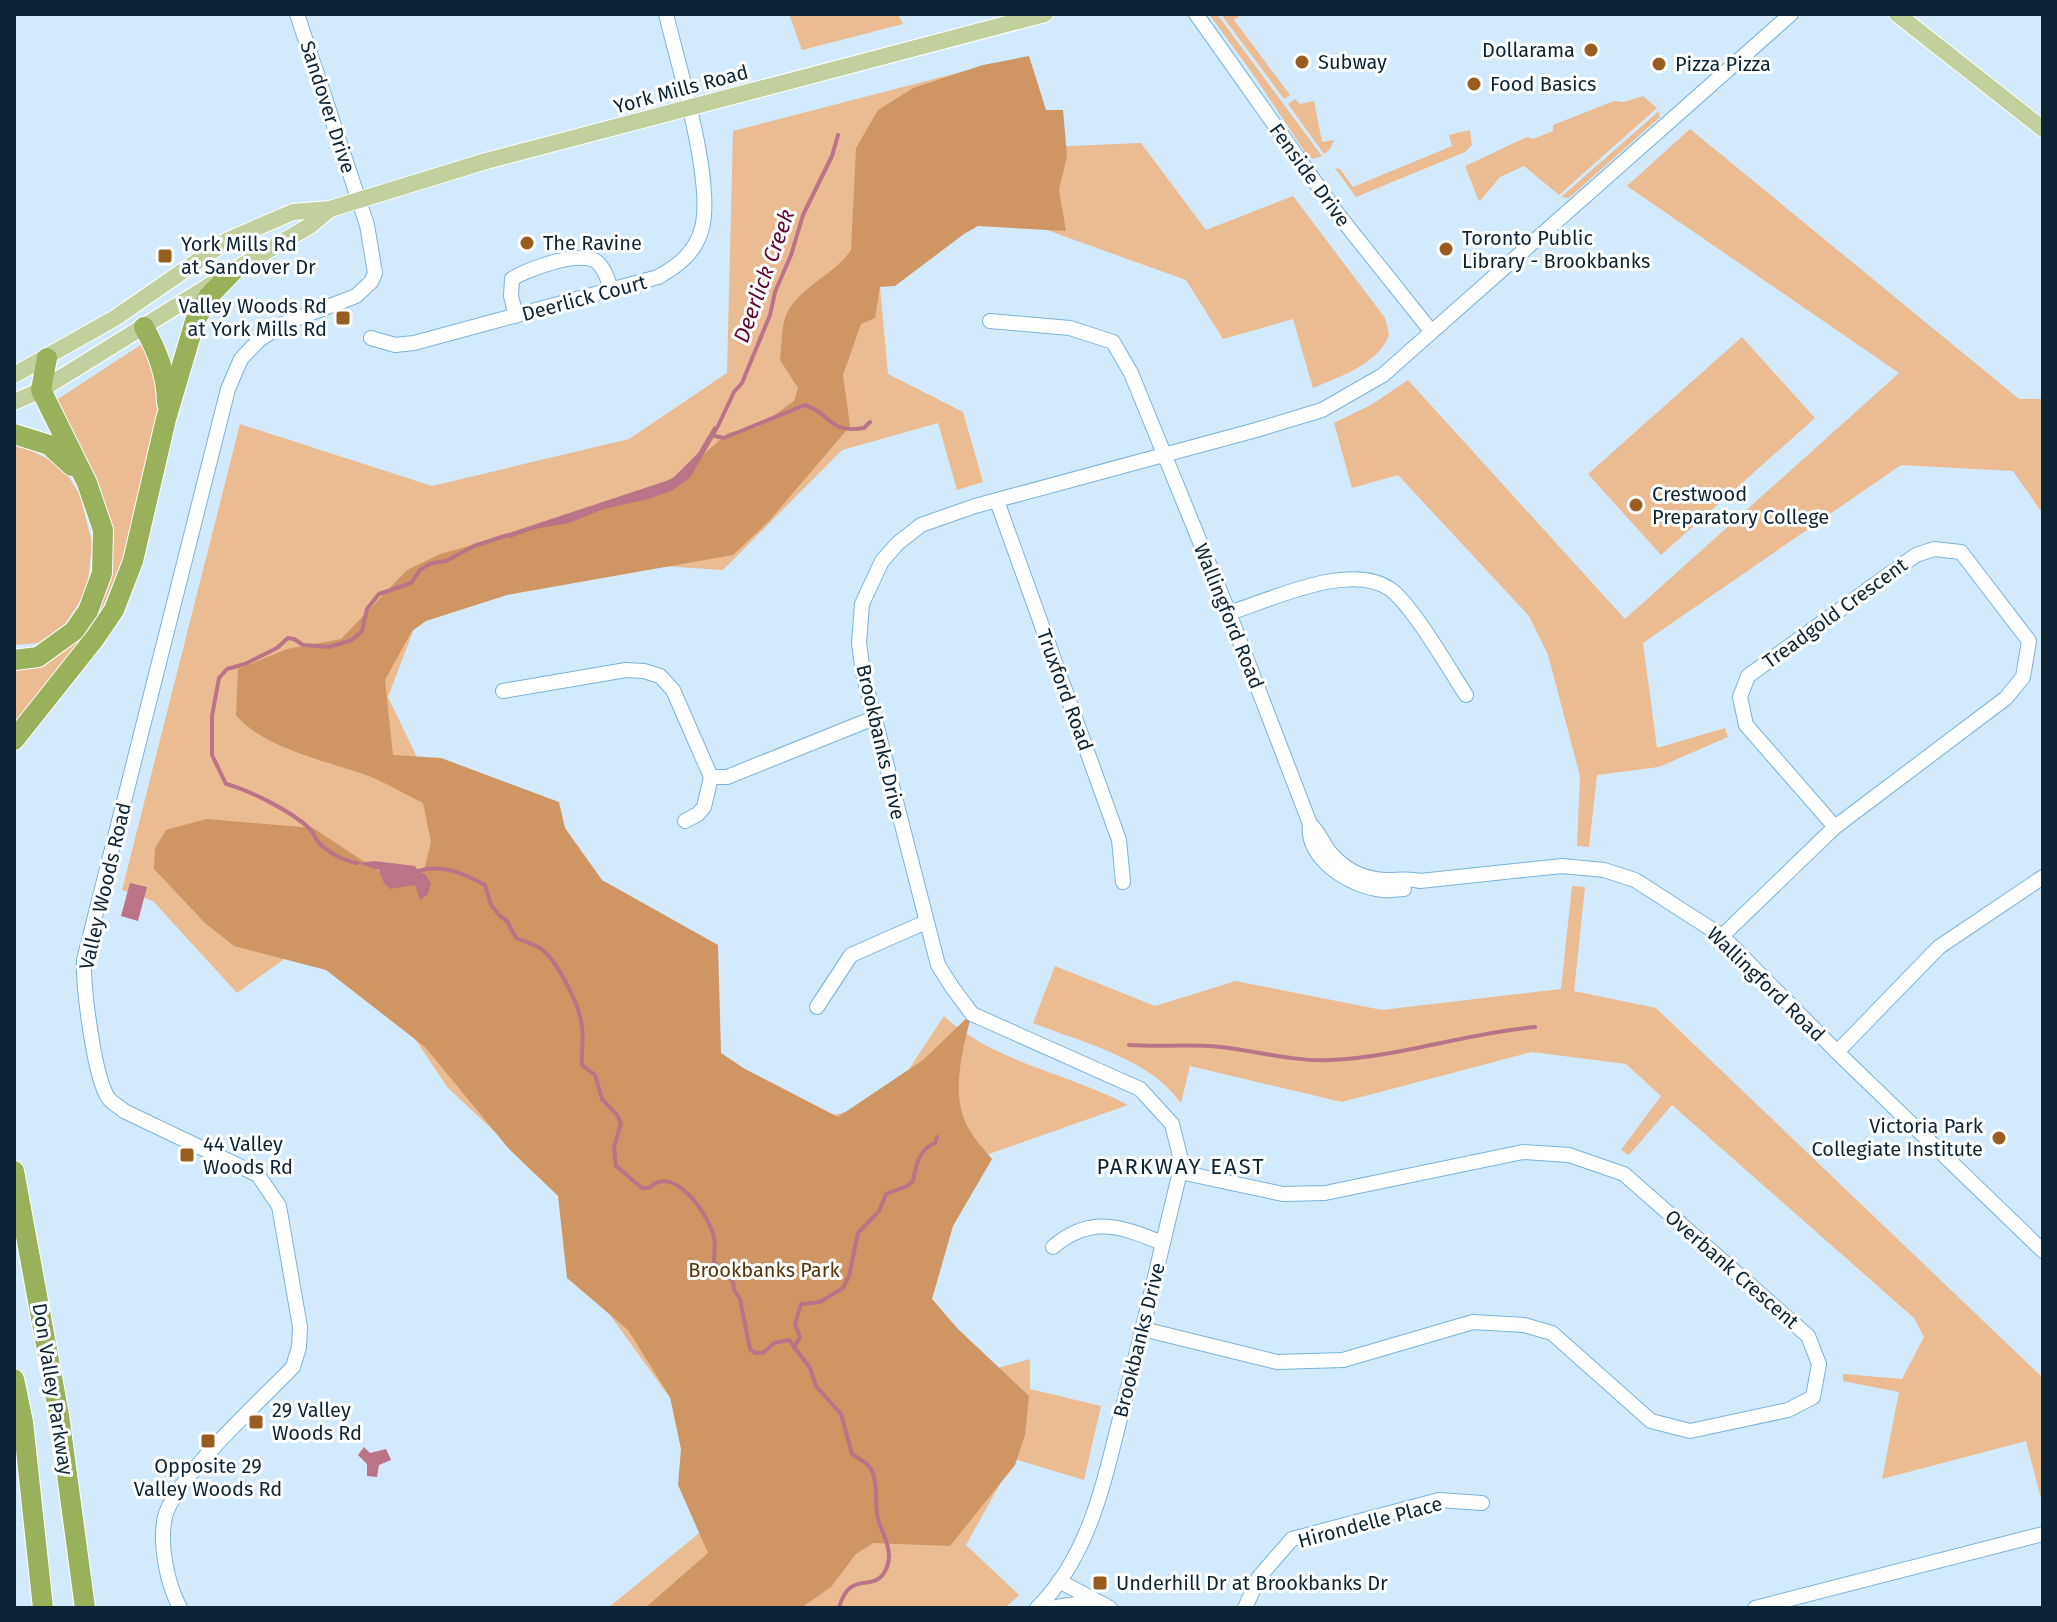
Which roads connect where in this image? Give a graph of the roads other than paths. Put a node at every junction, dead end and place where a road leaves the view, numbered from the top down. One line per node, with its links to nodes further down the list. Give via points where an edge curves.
1 (297, 14): 9 (street, Sandover Drive)
2 (666, 14): 7 (street, Deerlick Court)
3 (1045, 14): 7 (main road, York Mills Road)
4 (1196, 14): 17 (street, Fenside Drive, via 1340,217)
5 (1791, 14): 17 (street, Brookbanks Drive)
6 (1897, 14): 8 (main road)
7 (689, 107): 9 (main road, York Mills Road); 12 (street, Deerlick Court, via 701,169 702,228 681,264 658,277)
8 (2043, 129)
9 (359, 200): 10 (main road, York Mills Road); 56 (street, Valley Woods Road, via 374,257 371,282 356,296 283,324 259,340 241,359 228,389 84,960 91,1030 109,1100 258,1175 279,1206 300,1327 293,1367 176,1490 165,1517 165,1550)
10 (330, 209): 11 (main road, York Mills Road); 13 (main road, York Mills Road, via 293,212 228,240)
11 (233, 271): 16 (main road, York Mills Road); 23 (highway, via 195,321)
12 (611, 290): 14 (street, Deerlick Court); 14 (street, via 595,259 583,256 525,270 512,279)
13 (122, 313): 16 (main road); 19 (main road, York Mills Road)
14 (516, 316): 18 (street, Deerlick Court, via 414,343 395,345)
15 (990, 321): 25 (street, Wallingford Road, via 1070,328 1113,342 1131,373)
16 (144, 327): 21 (main road, York Mills Road); 23 (highway, via 167,388)
17 (1431, 331): 25 (street, Brookbanks Drive, via 1383,375 1322,410)
18 (371, 338)
19 (47, 358): 20 (main road, York Mills Road); 21 (highway)
20 (14, 375)
21 (41, 390): 22 (main road, York Mills Road); 26 (highway)
22 (14, 402)
23 (166, 419): 33 (highway, via 133,561 114,610)
24 (14, 434): 26 (highway, via 49,445)
25 (1162, 454): 27 (street, Brookbanks Drive); 28 (street, Wallingford Road)
26 (87, 483): 29 (highway, via 103,530 102,573 88,611 74,631 38,657)
27 (997, 501): 32 (street, Brookbanks Drive, via 921,525 898,543 877,571 862,604 859,633); 38 (street, Truxford Road, via 1119,840)
28 (1229, 613): 31 (street, via 1326,582 1359,578 1389,588); 40 (street, Wallingford Road, via 1310,824 1344,866 1377,880 1420,881 1562,866 1604,870 1635,880)
29 (14, 660)
30 (503, 691): 34 (street, via 626,670 660,676 673,690)
31 (1466, 695)
32 (874, 718): 34 (street, via 727,777); 39 (street, Brookbanks Drive)
33 (14, 740)
34 (711, 777): 35 (street, via 704,807)
35 (685, 821)
36 (1835, 827): 36 (street, Treadgold Crescent, via 1746,725 1740,697 1748,676 1916,555 1934,549 1961,552 2029,641 2023,677 2006,698); 40 (street, Treadgold Crescent)
37 (2043, 877): 42 (street, via 1939,947)
38 (1123, 882)
39 (926, 922): 41 (street, via 851,955); 44 (street, Brookbanks Drive, via 938,965 972,1014 1140,1089 1172,1124)
40 (1722, 936): 42 (street, Wallingford Road)
41 (817, 1007)
42 (1837, 1052): 47 (street, Wallingford Road)
43 (14, 1171): 55 (highway, Don Valley Parkway, via 59,1415)
44 (1180, 1172): 45 (street, Brookbanks Drive); 48 (street, Overbank Crescent, via 1283,1194 1325,1193 1523,1152 1569,1155 1624,1174 1808,1336 1819,1364 1813,1397 1788,1410 1690,1431 1651,1421 1552,1333 1524,1325 1473,1322 1343,1360 1277,1362)
45 (1162, 1243): 46 (street, via 1091,1226 1074,1230); 48 (street, Brookbanks Drive)
46 (1053, 1247)
47 (2043, 1251)
48 (1143, 1329): 52 (street, Brookbanks Drive, via 1095,1515)
49 (14, 1379): 54 (highway, Don Valley Parkway)
50 (1482, 1503): 59 (street, Hirondelle Place, via 1439,1500 1292,1539 1259,1577)
51 (2042, 1538): 60 (street)
52 (1059, 1581): 53 (street); 57 (street, Brookbanks Drive)
53 (1108, 1607): 58 (street)
54 (43, 1608)
55 (85, 1608)
56 (180, 1608)
57 (1037, 1608)
58 (1050, 1608)
59 (1245, 1608)
60 (1755, 1608)

